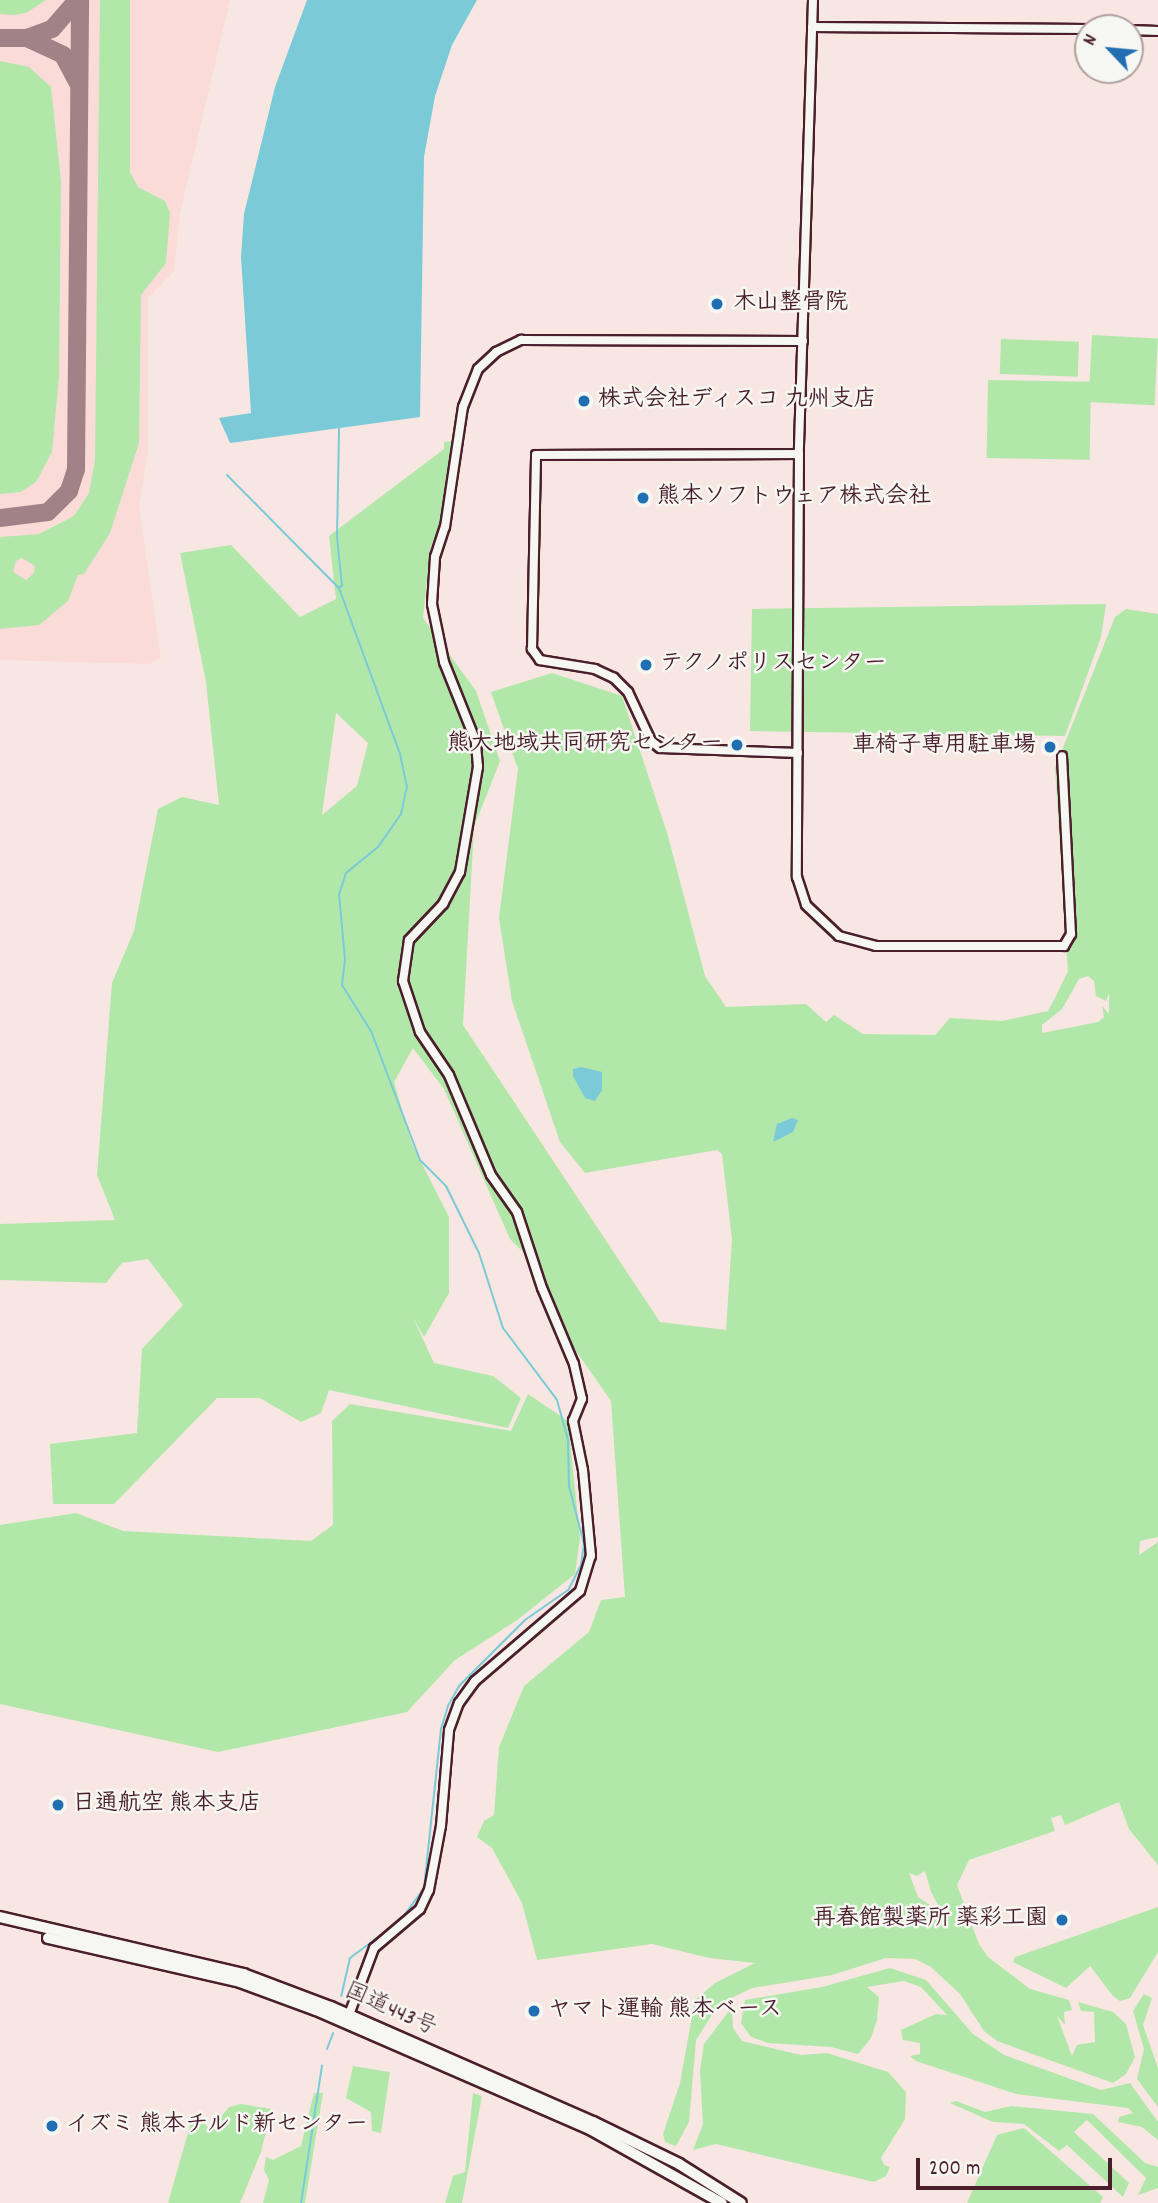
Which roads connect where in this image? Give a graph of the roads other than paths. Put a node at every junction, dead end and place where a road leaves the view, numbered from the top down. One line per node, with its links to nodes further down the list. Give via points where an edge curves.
1 (813, 0): 2 (street)
2 (812, 27): 3 (street); 4 (street)
3 (1074, 29)
4 (803, 341): 5 (street); 10 (street, via 521,340 496,352 478,369 463,407 446,527 435,558 432,604 444,662 476,742 478,767 460,872 443,904 409,940 403,981 419,1032 449,1075 491,1175 517,1212 542,1288 575,1364 582,1399 573,1421 591,1556 580,1591 484,1673 459,1703 449,1730 441,1826 429,1890 420,1909 374,1948)
5 (799, 454): 6 (street); 6 (street, via 536,455 532,636 532,649 540,660 595,669 614,678 628,692 651,741 660,748)
6 (798, 752): 7 (street, via 796,877 806,905 839,936 876,946 1069,944)
7 (1062, 756)
8 (0, 1917): 10 (highway, 国道443号, via 243,1973)
9 (0, 1925): 10 (highway, 国道443号, via 240,1982)
10 (347, 2019): 11 (highway, 国道443号, via 590,2130); 12 (highway, 国道443号, via 593,2122 679,2164)
11 (722, 2203)
12 (741, 2203)

